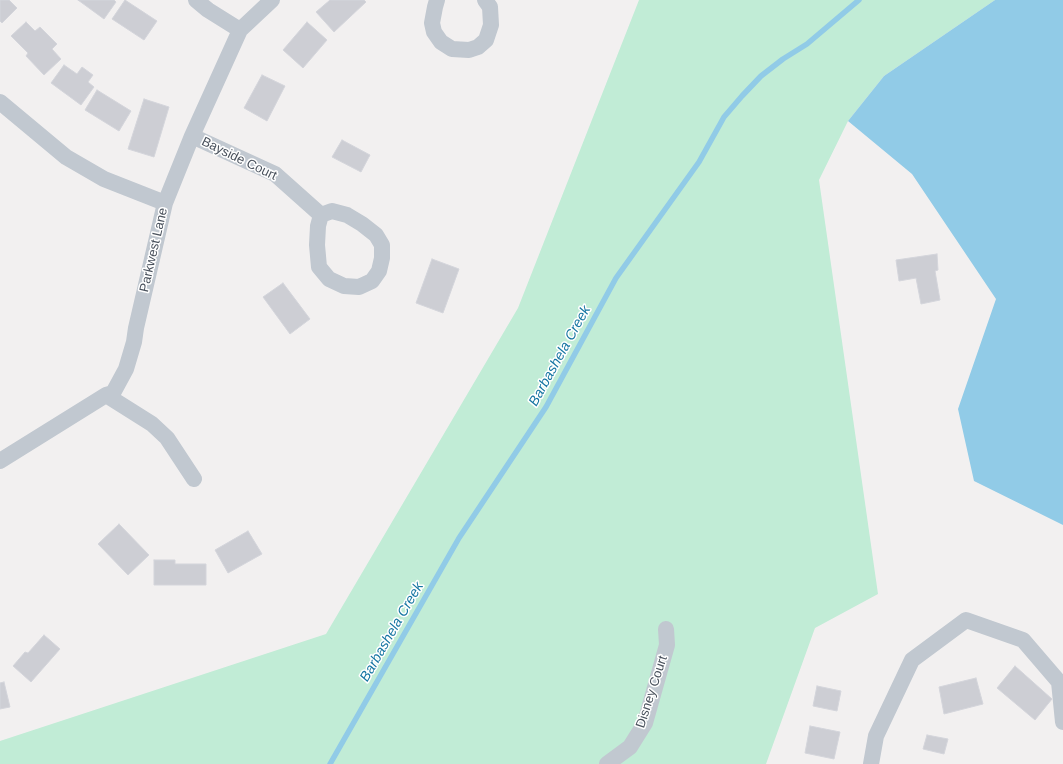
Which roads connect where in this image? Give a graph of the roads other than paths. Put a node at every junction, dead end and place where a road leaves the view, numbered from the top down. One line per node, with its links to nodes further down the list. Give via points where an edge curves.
1 (196, 0): 5 (street)
2 (272, 0): 5 (street, Parkwest Lane)
3 (437, 0): 4 (street, via 432,23 434,32 441,42 452,49 469,50 486,40 491,25 490,7)
4 (485, 0)
5 (240, 30): 7 (street, Parkwest Lane)
6 (0, 102): 8 (street, via 66,157 104,179)
7 (192, 136): 8 (street, Parkwest Lane); 9 (street, Bayside Court, via 275,174)
8 (166, 203): 10 (street, Parkwest Lane, via 126,368 113,393)
9 (321, 215): 9 (street, via 317,245 319,267 329,279 344,286 358,287 372,281 379,272 382,258 382,245 376,235 347,215 332,211)
10 (106, 395): 11 (street, Parkwest Lane); 12 (street, via 152,424 167,438)
11 (0, 461)
12 (194, 479)
13 (666, 629): 15 (street, Disney Court, via 667,645 645,723 630,747)
14 (1063, 722): 16 (street, via 1059,682 1023,640 966,620 912,660 876,736)
15 (607, 764)
16 (871, 764)

